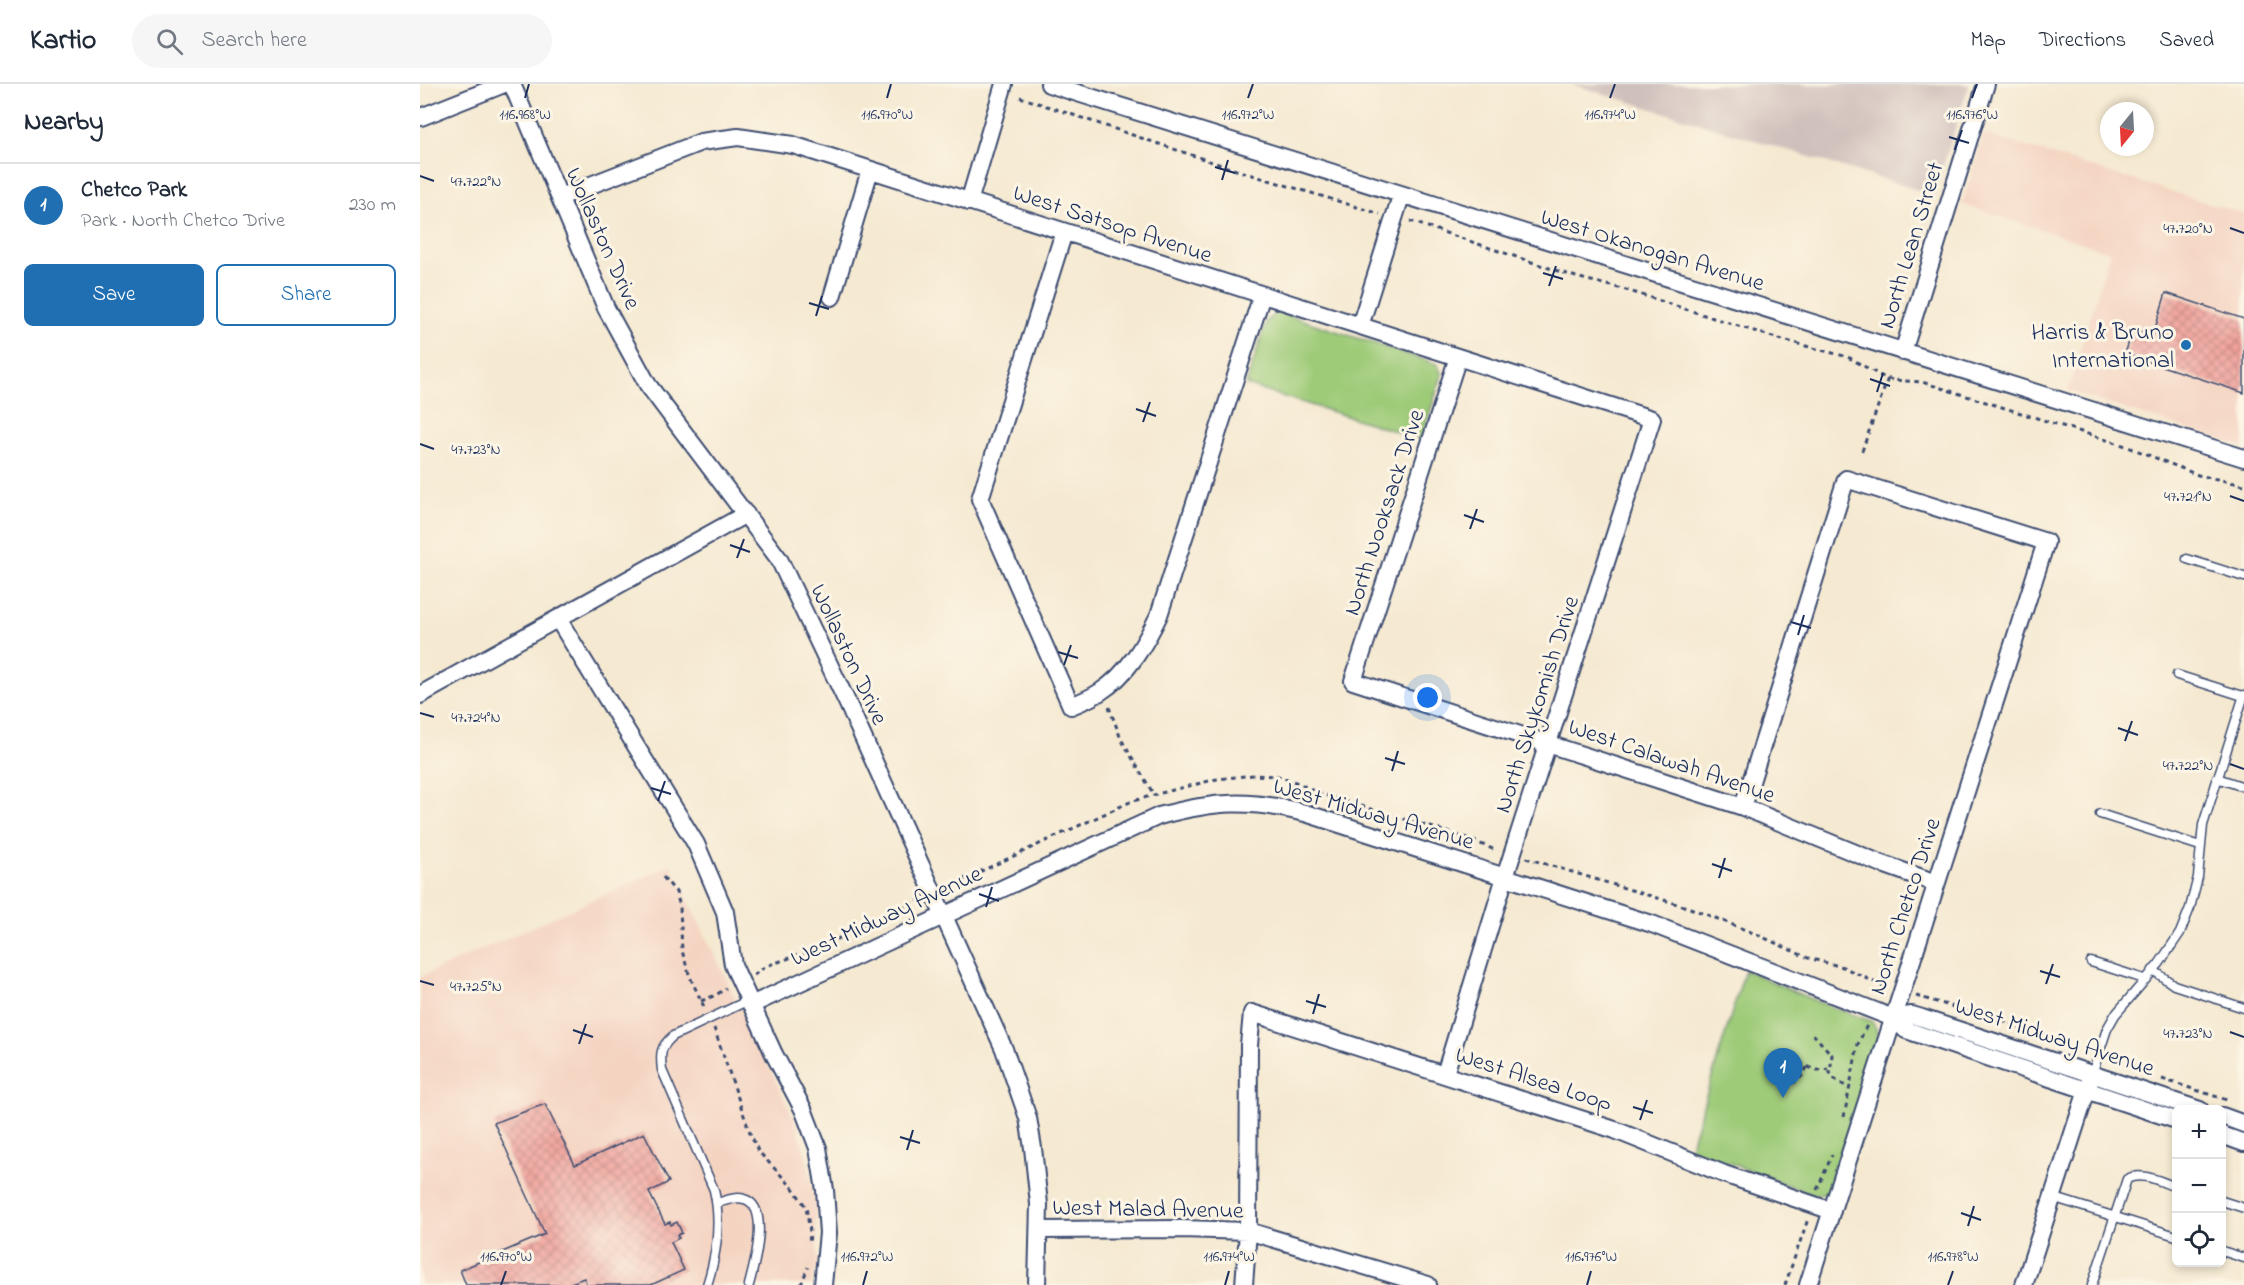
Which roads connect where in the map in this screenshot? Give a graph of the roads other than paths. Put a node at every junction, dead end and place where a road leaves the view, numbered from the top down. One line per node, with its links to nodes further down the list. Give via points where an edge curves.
1 (504, 84): 6 (street)
2 (512, 84): 9 (street, Wollaston Drive)
3 (1004, 84): 10 (street)
4 (1049, 84): 8 (street, West Okanogan Avenue)
5 (1986, 84): 15 (street, North Lean Street)
6 (421, 117)
7 (870, 170): 9 (street, West Satsop Avenue, via 793,145 738,138 701,142); 10 (street, West Satsop Avenue); 13 (street)
8 (1401, 196): 14 (street); 15 (street, West Okanogan Avenue)
9 (560, 197): 19 (street, Wollaston Drive, via 606,308 648,385)
10 (969, 202): 11 (street, West Satsop Avenue)
11 (1064, 232): 12 (street, West Satsop Avenue); 12 (street, via 980,499 1071,706 1115,680 1146,641 1159,615)
12 (1262, 295): 14 (street, West Satsop Avenue)
13 (832, 297)
14 (1360, 326): 16 (street, West Satsop Avenue)
15 (1902, 352): 18 (street, West Okanogan Avenue)
16 (1458, 357): 17 (street, West Satsop Avenue); 24 (street, North Nooksack Drive)
17 (1652, 418): 27 (street, North Skykomish Drive)
18 (2244, 458)
19 (746, 514): 22 (street); 35 (street, Wollaston Drive, via 779,559)
20 (2187, 559): 21 (lane)
21 (2244, 577)
22 (558, 619): 25 (street); 39 (street, via 696,844 725,912 733,964)
23 (2177, 675): 26 (lane)
24 (1353, 681): 27 (street, West Calawah Avenue)
25 (420, 695)
26 (2244, 695): 28 (lane)
27 (1548, 743): 30 (street, West Calawah Avenue); 33 (street, North Skykomish Drive)
28 (2217, 778): 29 (lane); 32 (lane)
29 (2244, 787)
30 (1743, 807): 34 (street, West Calawah Avenue); 34 (street, North Chetco Drive, via 1846,479 2046,542)
31 (2100, 814): 32 (lane)
32 (2200, 846): 37 (lane, via 2190,908 2180,933)
33 (1505, 877): 35 (street, West Midway Avenue, via 1305,813 1276,806 1220,803 1160,816); 41 (street, West Midway Avenue, via 1689,937); 42 (street, North Skykomish Drive)
34 (1936, 883): 41 (street, North Chetco Drive)
35 (943, 915): 39 (street, West Midway Avenue); 57 (street, Wollaston Drive, via 1004,1049 1028,1118)
36 (2091, 962): 38 (lane)
37 (2153, 970): 38 (lane); 40 (lane, via 2174,985)
38 (2144, 979): 43 (lane, via 2107,1029)
39 (750, 1002): 53 (lane, via 673,1036 663,1044 660,1054 662,1071); 64 (street, via 818,1148 828,1233)
40 (2244, 1008)
41 (1893, 1018): 43 (street, West Midway Avenue, via 1912,1015); 55 (street, North Chetco Drive)
42 (1445, 1074): 55 (street, West Alsea Loop, via 1615,1130 1724,1174); 58 (street, West Alsea Loop, via 1252,1013)
43 (2089, 1082): 44 (street, West Midway Avenue); 46 (street, West Midway Avenue); 51 (street)
44 (2180, 1105)
45 (2226, 1117): 47 (street)
46 (2172, 1118)
47 (2244, 1124)
48 (2226, 1136): 49 (street)
49 (2244, 1143)
50 (2172, 1186): 56 (lane, via 2134,1175 2127,1179)
51 (2052, 1197): 56 (lane); 69 (street)
52 (2226, 1202): 54 (lane)
53 (717, 1203): 62 (lane, via 718,1227); 63 (lane, via 746,1199 759,1213)
54 (2244, 1208)
55 (1832, 1211): 68 (street, North Chetco Drive)
56 (2115, 1216): 59 (lane); 70 (lane)
57 (1040, 1230): 58 (street, West Malad Avenue); 65 (street, Wollaston Drive)
58 (1248, 1231): 66 (street); 67 (street, West Malad Avenue)
59 (2172, 1235)
60 (2226, 1252): 61 (lane)
61 (2244, 1258)
62 (707, 1285)
63 (749, 1285)
64 (823, 1285)
65 (1037, 1285)
66 (1244, 1285)
67 (1428, 1285)
68 (1808, 1285)
69 (2024, 1285)
70 (2092, 1285)

